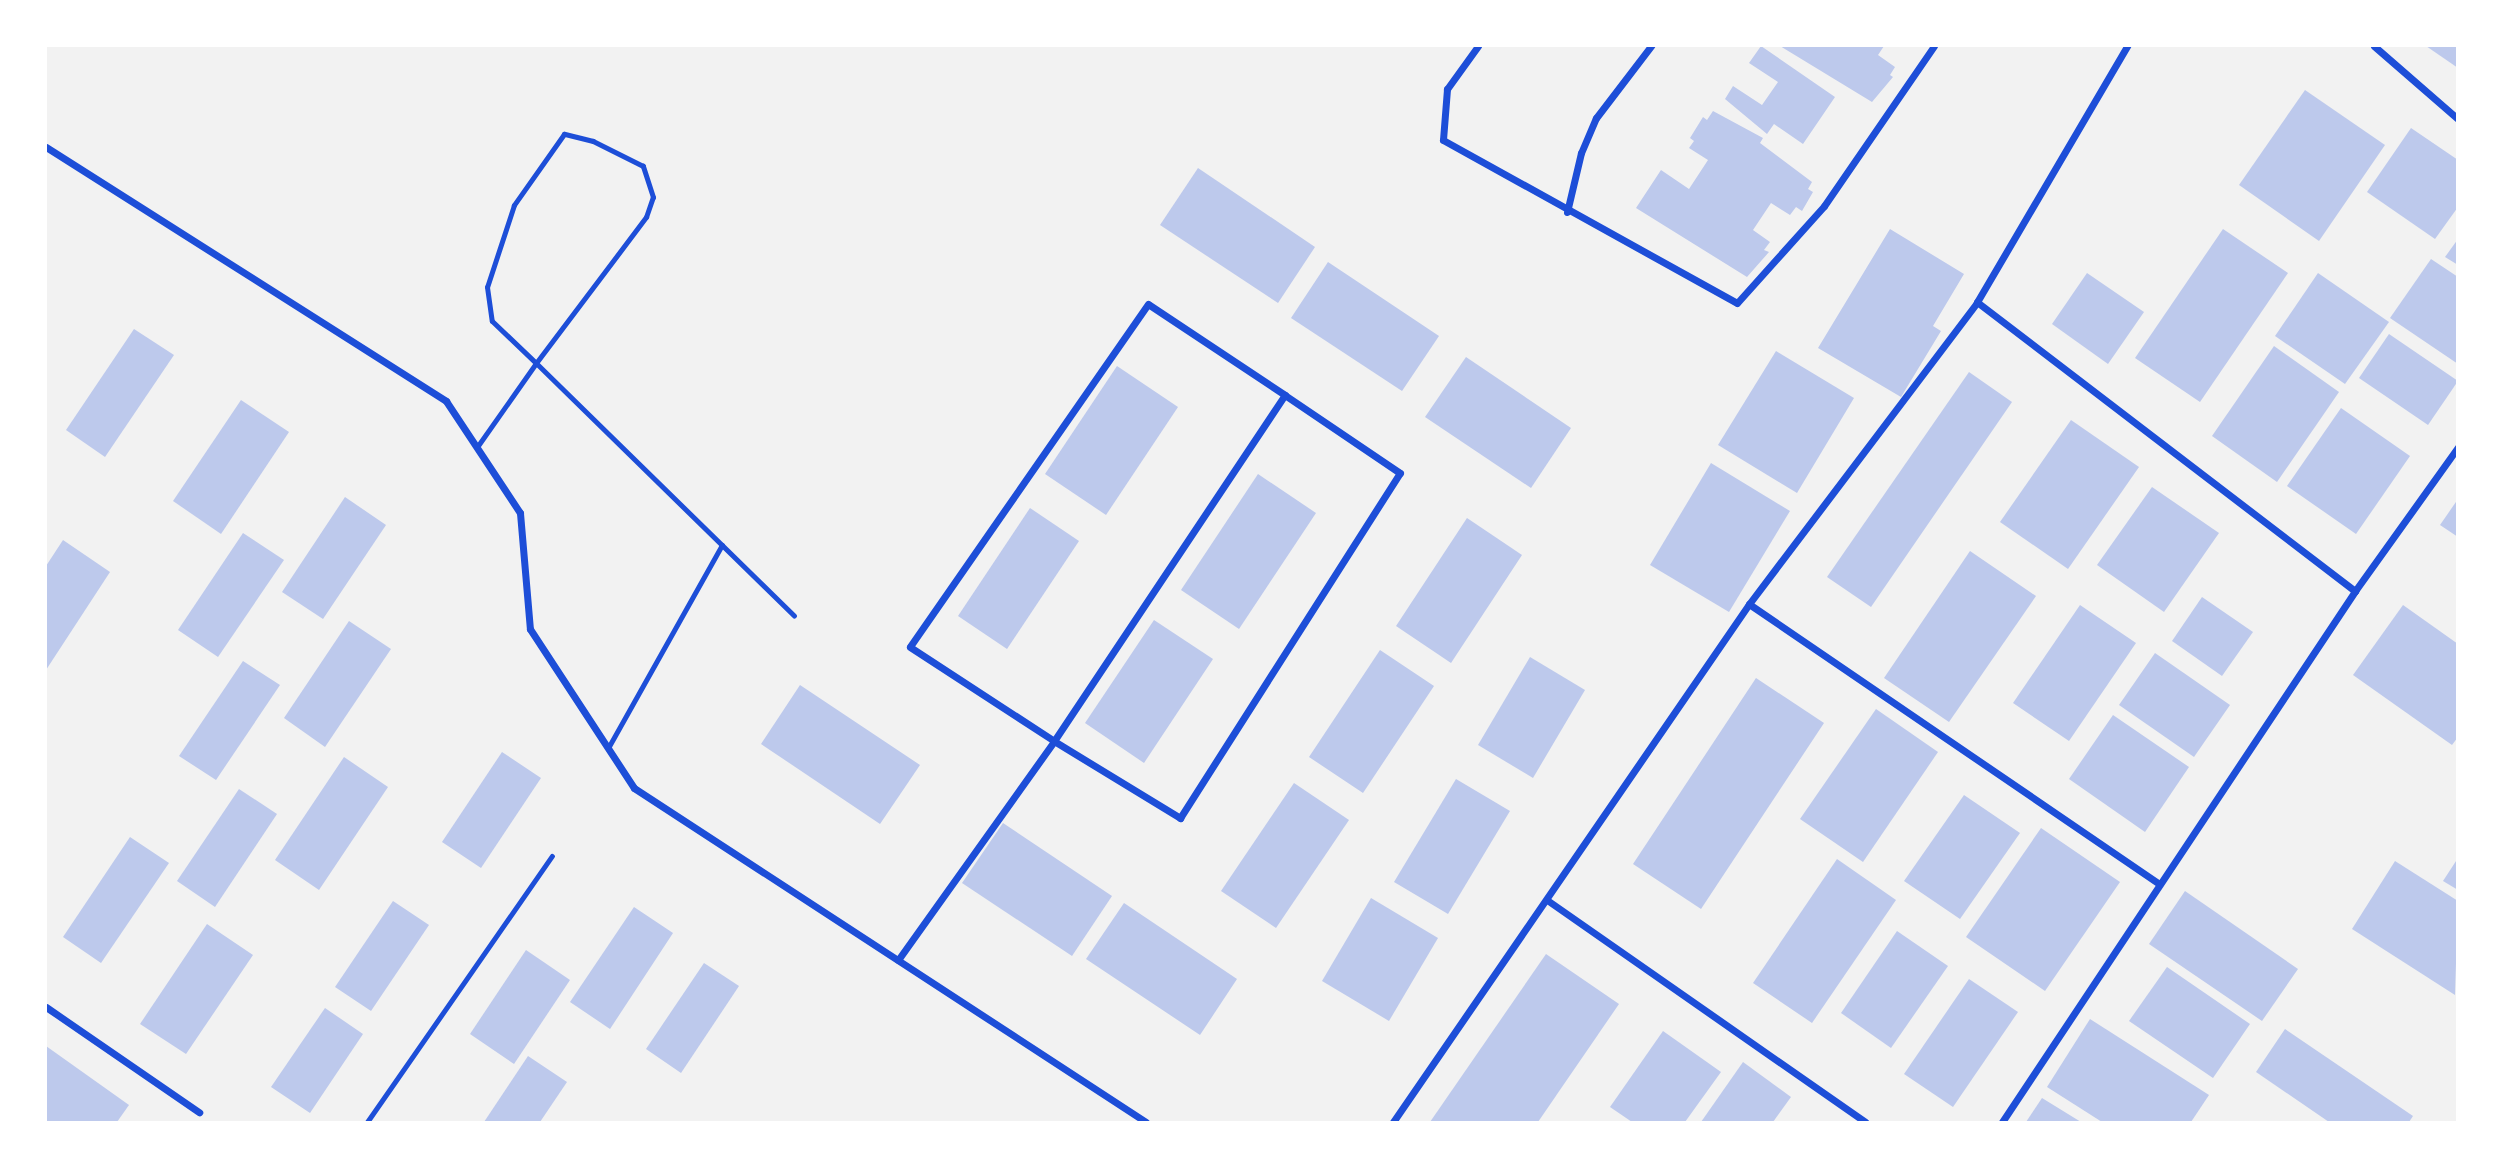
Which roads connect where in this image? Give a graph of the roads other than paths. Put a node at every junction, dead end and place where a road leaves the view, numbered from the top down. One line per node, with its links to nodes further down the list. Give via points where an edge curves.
1 (1478, 46): 8 (street, via 1447,89 1443,140)
2 (1651, 46): 8 (street, via 1596,118 1581,153)
3 (1934, 46): 8 (street, via 1824,206 1737,303)
4 (2127, 46): 9 (street)
5 (2374, 46): 6 (street)
6 (2458, 119)
7 (46, 147): 12 (street, via 446,401)
8 (1567, 212)
9 (1977, 302): 15 (street); 16 (street)
10 (536, 363): 10 (lane, via 492,321 488,287 514,205 564,134 593,141 643,166 653,197 646,217); 12 (lane); 14 (lane)
11 (1285, 395): 18 (street); 18 (street, via 1400,473 1181,818); 18 (street, via 1148,304 911,647)
12 (477, 447): 19 (street, via 520,513 530,629)
13 (2458, 447): 15 (street)
14 (722, 545): 17 (lane); 19 (lane)
15 (2355, 591): 21 (street)
16 (1749, 604): 21 (street); 22 (street)
17 (794, 616)
18 (1054, 741): 23 (street)
19 (608, 748): 23 (street, via 635,788)
20 (552, 856): 26 (lane)
21 (2160, 884): 30 (street)
22 (1547, 900): 28 (street); 29 (street)
23 (898, 960): 27 (street)
24 (46, 1007): 25 (street)
25 (200, 1112)
26 (367, 1122)
27 (1146, 1122)
28 (1393, 1122)
29 (1865, 1122)
30 (2002, 1122)

